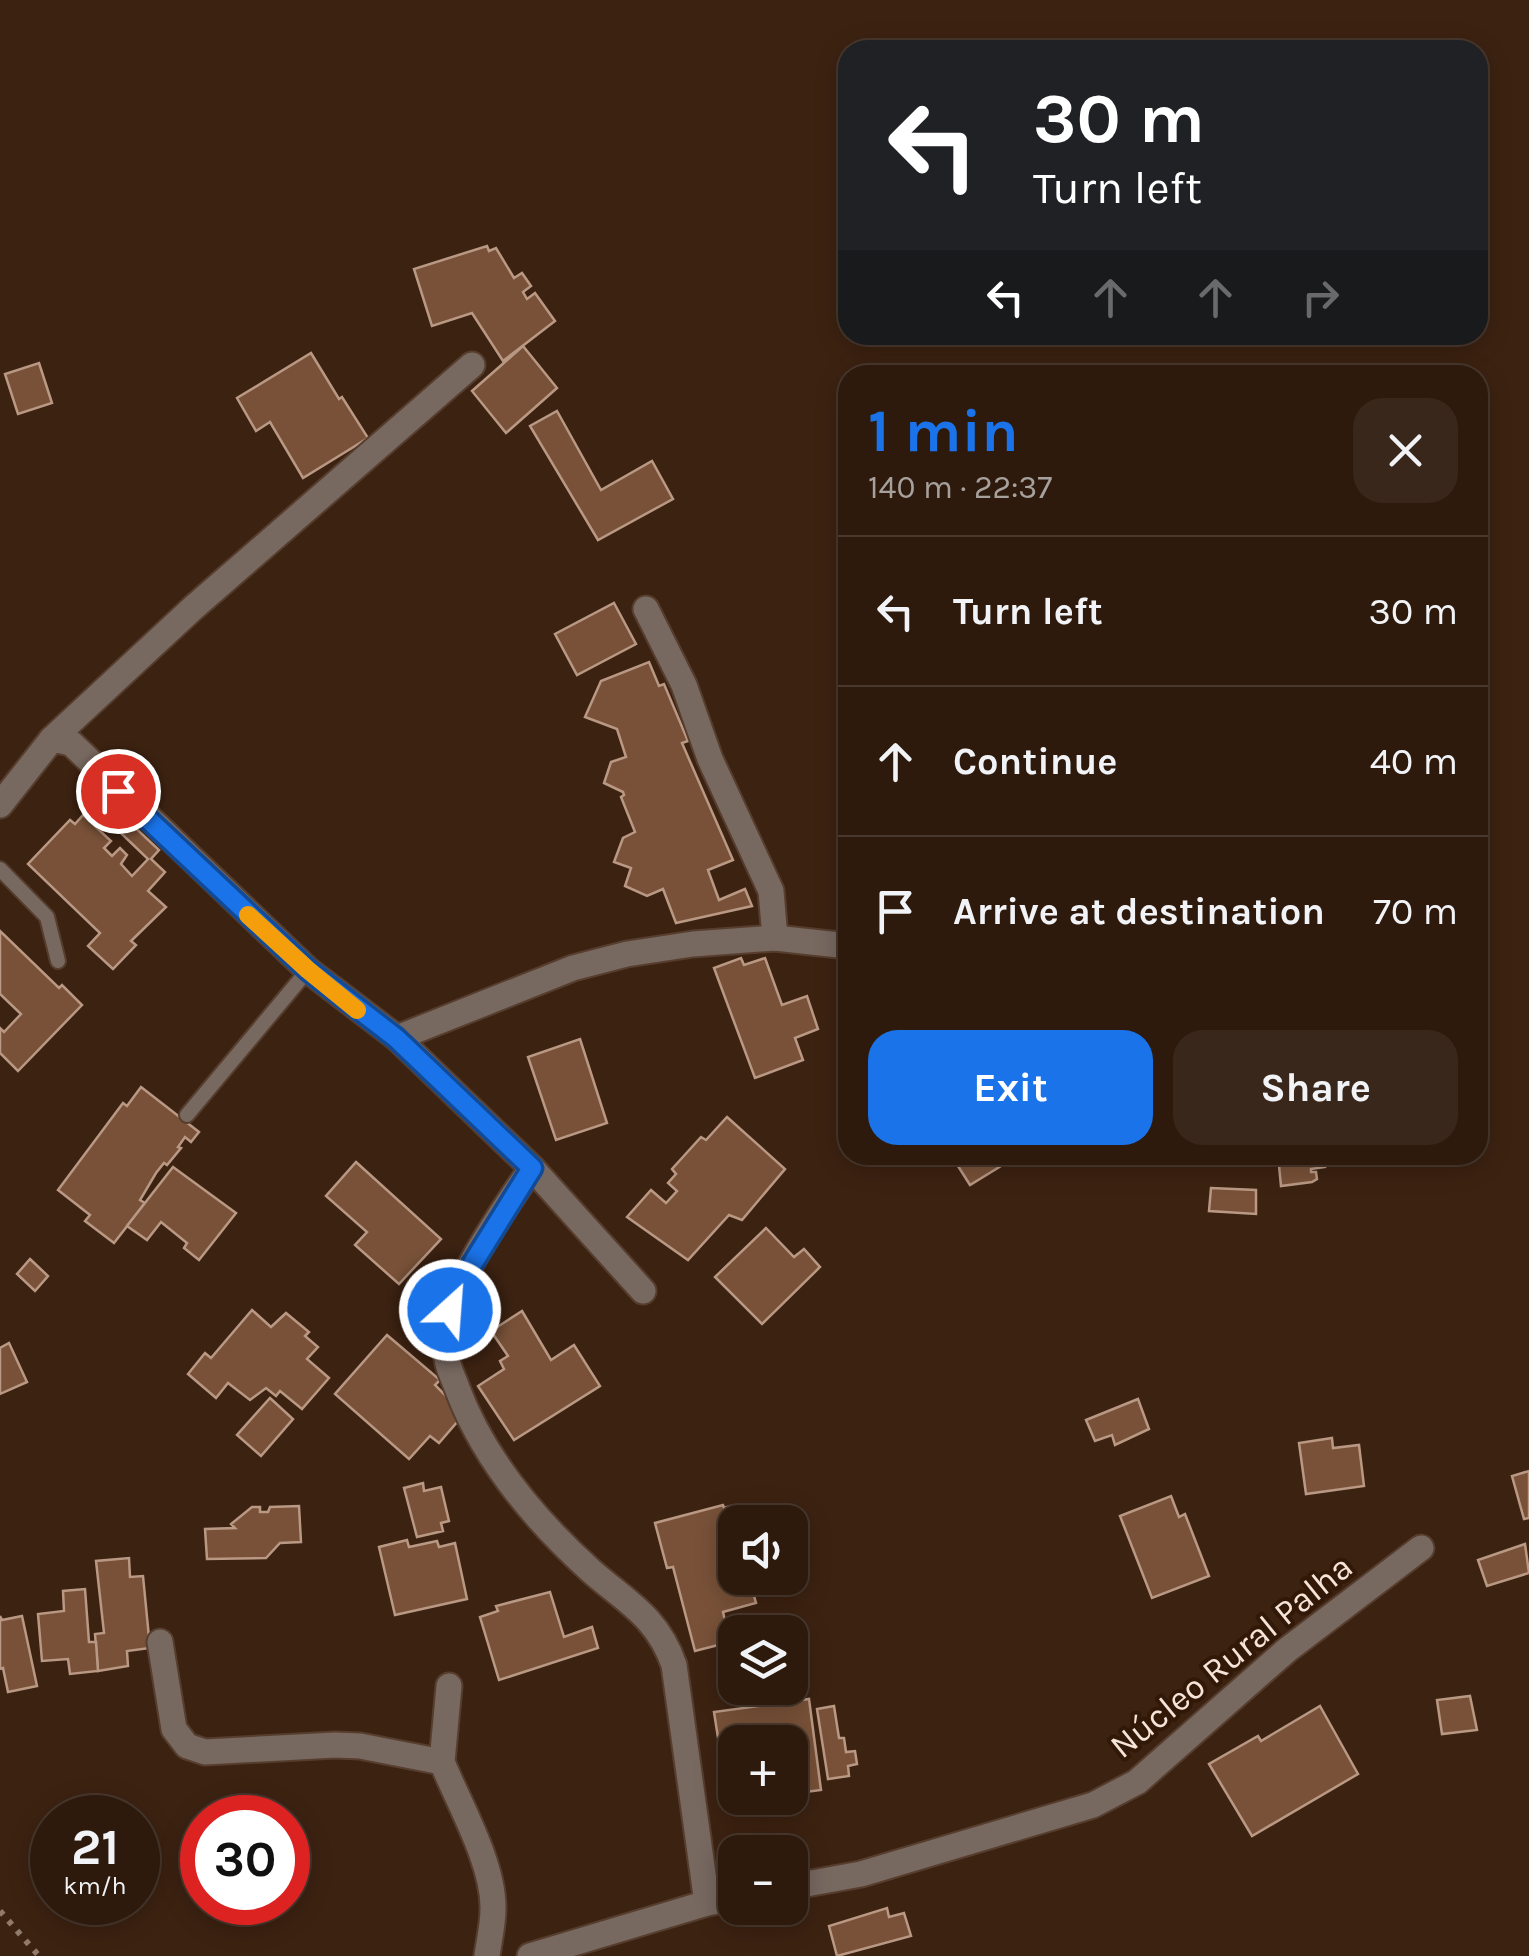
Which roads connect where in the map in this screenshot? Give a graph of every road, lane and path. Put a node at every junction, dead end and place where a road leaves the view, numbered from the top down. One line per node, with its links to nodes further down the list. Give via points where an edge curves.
1 (472, 365): 3 (street)
2 (646, 609): 6 (street, via 771,890)
3 (52, 739): 4 (street); 9 (street, via 71,744)
4 (0, 804)
5 (0, 869): 8 (lane, via 46,917)
6 (776, 938): 7 (street); 10 (street, via 627,954)
7 (838, 945)
8 (58, 961)
9 (308, 970): 10 (street); 11 (lane)
10 (396, 1038): 12 (street)
11 (187, 1115)
12 (532, 1168): 13 (street); 20 (street, via 450,1310 447,1359 470,1422 519,1494 665,1639)
13 (643, 1291)
14 (1420, 1548): 18 (street, Núcleo Rural Palha, via 1287,1650 1138,1782 1076,1810)
15 (160, 1642): 17 (street, via 174,1730 187,1746 205,1752 360,1746)
16 (449, 1686): 17 (street)
17 (442, 1762): 23 (street, via 491,1889)
18 (808, 1884)
19 (718, 1901): 20 (street)
20 (707, 1903): 24 (street)
21 (0, 1911): 22 (path)
22 (39, 1956)
23 (487, 1956)
24 (530, 1956)

